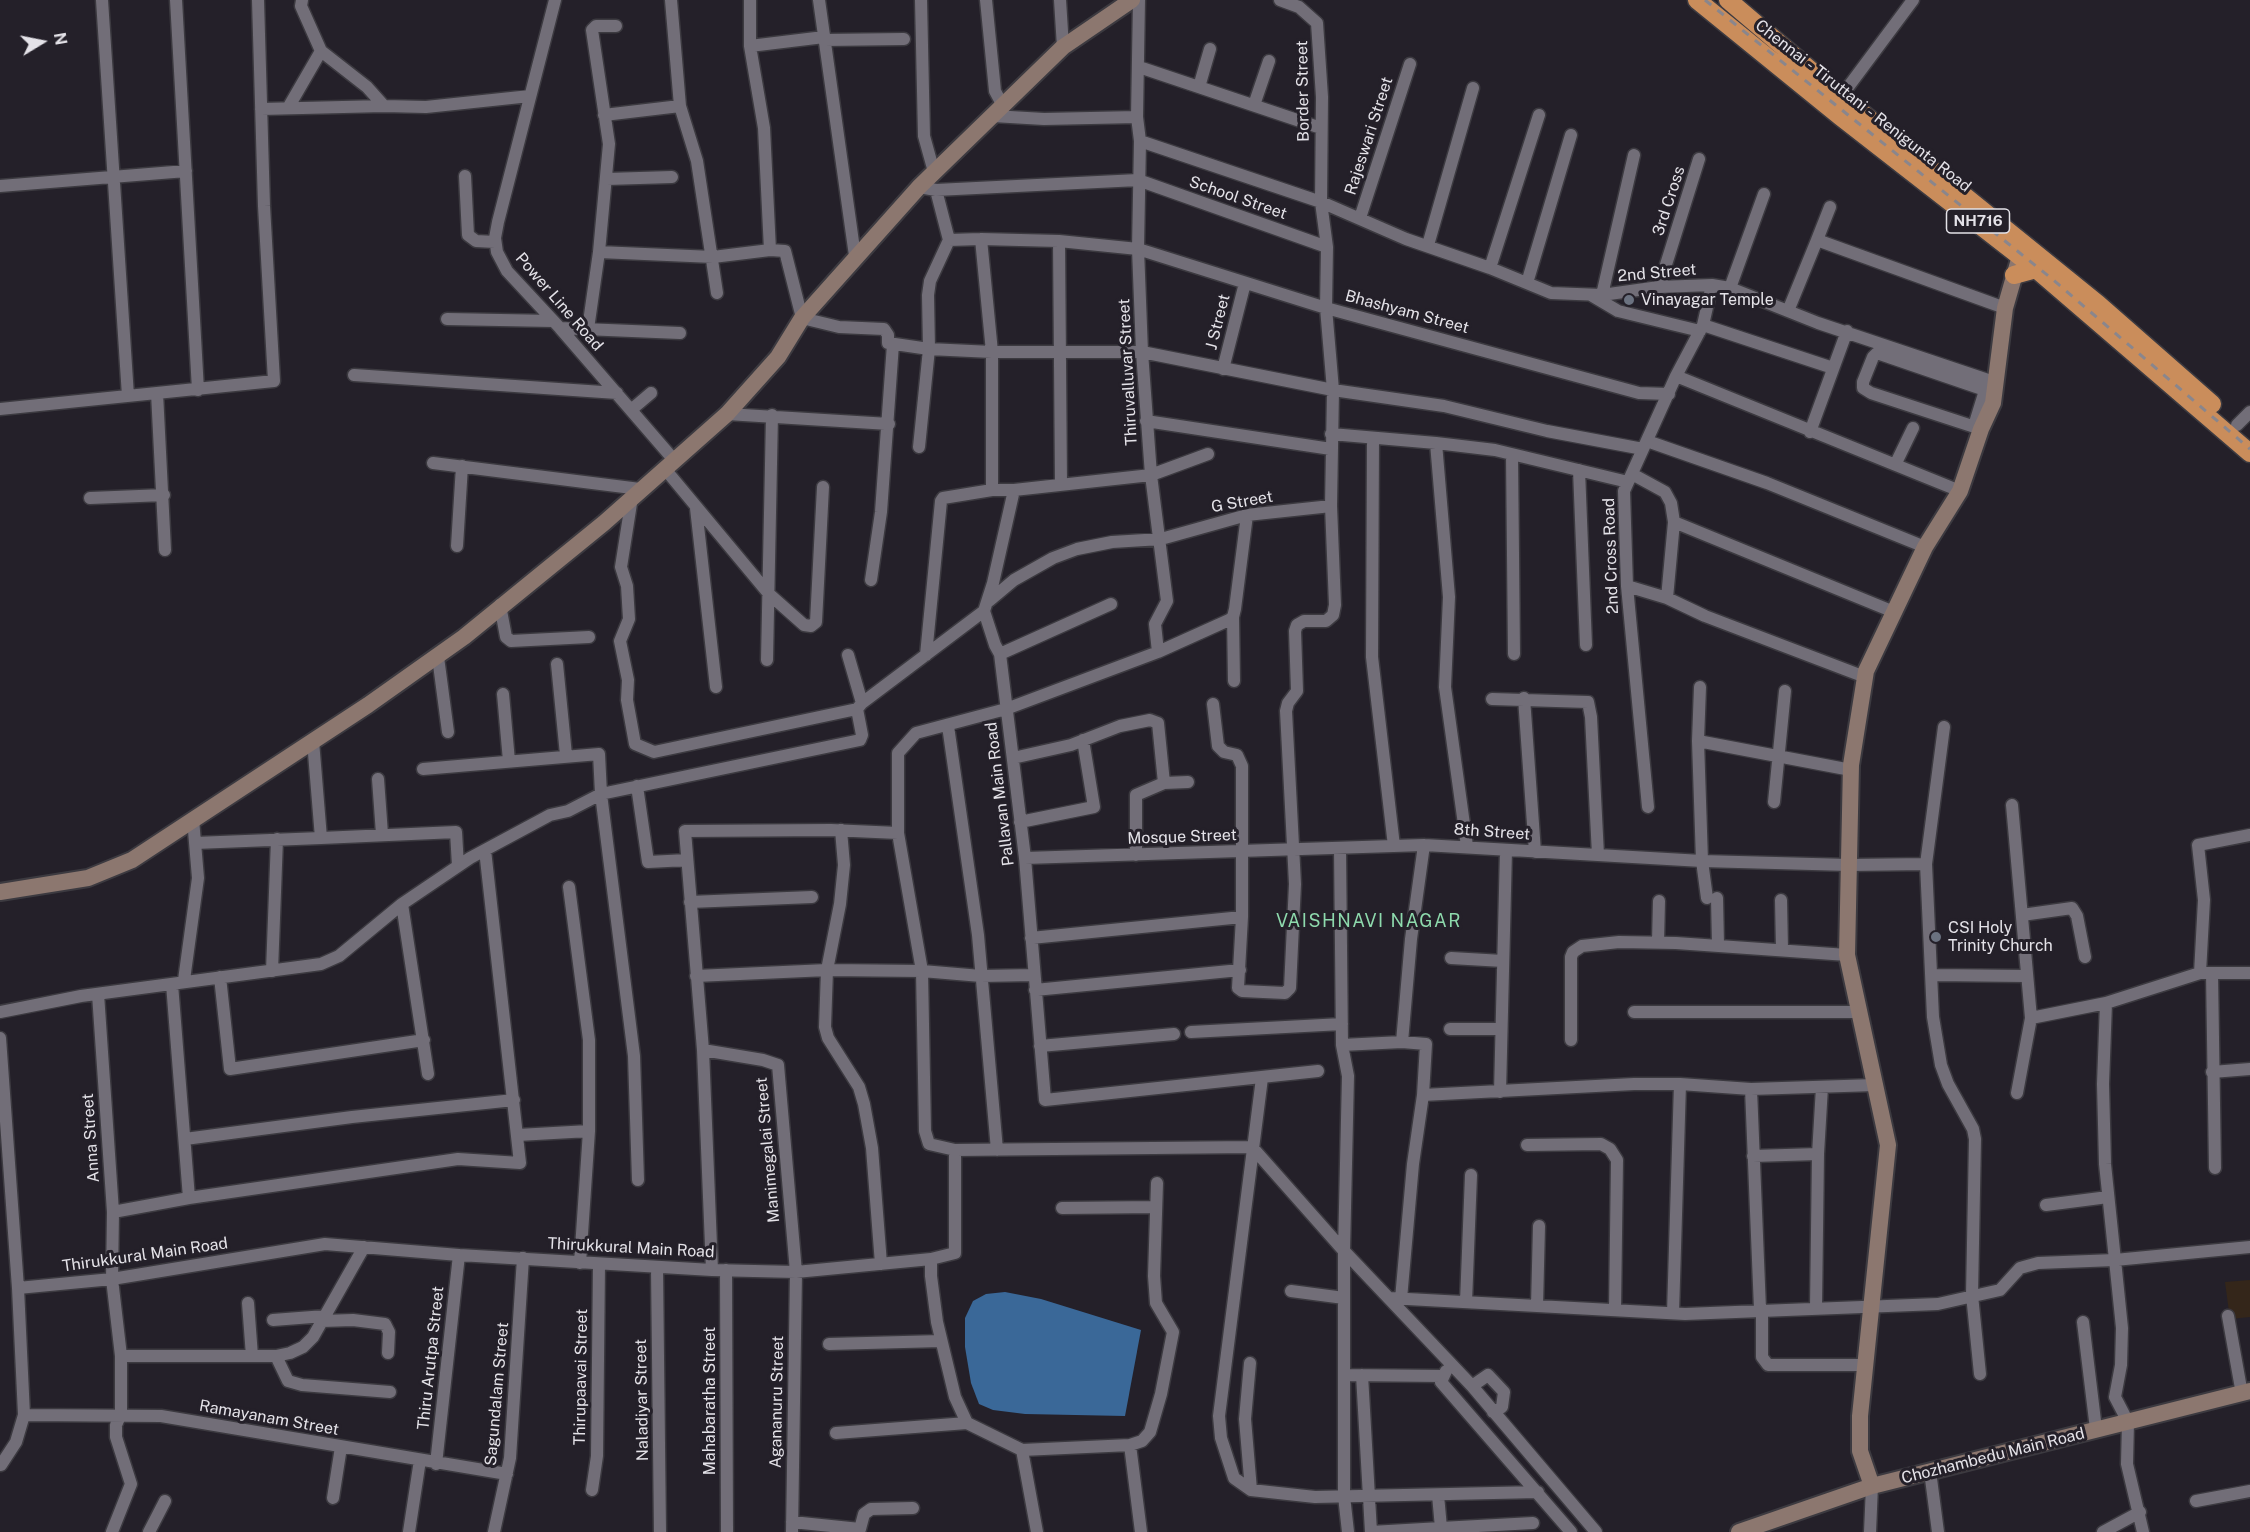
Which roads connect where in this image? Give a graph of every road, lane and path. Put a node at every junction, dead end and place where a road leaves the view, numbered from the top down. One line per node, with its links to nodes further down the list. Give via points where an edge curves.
1 (102, 0): 49 (street)
2 (176, 0): 46 (street)
3 (258, 0): 36 (street)
4 (302, 0): 24 (street, via 301,6)
5 (555, 0): 30 (street)
6 (671, 0): 34 (street)
7 (750, 0): 21 (street)
8 (819, 0): 19 (street)
9 (921, 0): 47 (street, via 924,136)
10 (986, 0): 37 (street)
11 (1060, 0): 22 (street)
12 (1132, 0): 22 (street)
13 (1139, 0): 27 (street, Thiruvalluvar Street)
14 (1280, 0): 41 (street, Border Street, via 1299,7 1317,23)
15 (1697, 0): 31 (highway, Chennai - Tiruttani - Renigunta Road / NH716)
16 (1728, 0): 31 (highway, Chennai - Tiruttani - Renigunta Road / NH716)
17 (1913, 0): 31 (street)
18 (616, 26): 38 (street, via 596,26 592,30)
19 (824, 38): 20 (street); 21 (street); 70 (street)
20 (904, 39)
21 (750, 46): 67 (street, via 764,129)
22 (1063, 47): 37 (street)
23 (1210, 49): 28 (street)
24 (321, 51): 33 (street, via 367,87); 35 (street)
25 (1269, 61): 32 (street)
26 (1410, 64): 58 (street, Rajeswari Street)
27 (1139, 67): 28 (street); 40 (street, Thiruvalluvar Street)
28 (1198, 87): 32 (street)
29 (1473, 88): 64 (street)
30 (530, 96): 33 (street, via 426,107); 63 (street)
31 (1836, 103): 68 (highway, Chennai - Tiruttani - Renigunta Road / NH716)
32 (1254, 105): 41 (street)
33 (384, 106): 35 (street)
34 (680, 106): 38 (street); 71 (street, via 697,161)
35 (288, 108): 36 (street)
36 (261, 109): 102 (street, via 274,381)
37 (998, 111): 40 (street, via 1072,120); 47 (street)
38 (604, 115): 51 (street, via 609,144)
39 (1539, 115): 72 (street)
40 (1137, 117): 43 (street, Thiruvalluvar Street)
41 (1321, 128): 56 (street, Border Street)
42 (1571, 135): 76 (street)
43 (1140, 141): 52 (street, Thiruvalluvar Street); 56 (street, 2nd Street)
44 (1634, 154): 81 (street)
45 (1699, 159): 78 (street, 3rd Cross)
46 (186, 171): 49 (street); 102 (street)
47 (934, 172): 54 (street)
48 (465, 176): 63 (street, via 468,235)
49 (113, 177): 53 (street); 108 (street)
50 (672, 177): 51 (street)
51 (607, 179): 69 (street)
52 (1138, 180): 54 (street); 65 (street, School Street); 66 (street, Thiruvalluvar Street)
53 (0, 186)
54 (928, 188): 60 (street); 70 (street)
55 (1764, 194): 79 (street)
56 (1321, 202): 58 (street, 2nd Street); 65 (street, Border Street)
57 (1830, 207): 61 (street)
58 (1360, 218): 64 (street, 2nd Street)
59 (981, 239): 60 (street, Bhashyam Street); 62 (street, Bhashyam Street); 94 (street)
60 (949, 240): 93 (street, via 930,281)
61 (1817, 240): 83 (street); 84 (street)
62 (1059, 241): 66 (street, Bhashyam Street); 96 (street)
63 (495, 242): 87 (street, Power Line Road, via 507,271)
64 (1428, 245): 72 (street, 2nd Street)
65 (1327, 247): 82 (street, Border Street)
66 (1138, 249): 75 (street, Bhashyam Street); 95 (street, Thiruvalluvar Street)
67 (770, 250): 71 (street); 85 (street, via 785,251)
68 (2024, 251): 73 (highway, Chennai - Tiruttani - Renigunta Road / NH716); 74 (street); 119 (highway, Chennai - Tiruttani - Renigunta Road / NH716, via 2098,304)
69 (599, 252): 71 (street); 89 (street)
70 (855, 256): 85 (street)
71 (713, 257): 80 (street)
72 (1490, 268): 76 (street, 2nd Street)
73 (2036, 269): 74 (highway); 126 (highway, Chennai - Tiruttani - Renigunta Road / NH716)
74 (2014, 275): 83 (street)
75 (1245, 283): 82 (street, Bhashyam Street); 98 (street, J Street)
76 (1527, 283): 81 (street, 2nd Street, via 1551,293)
77 (1712, 285): 78 (street, 2nd Street); 79 (street, 2nd Street); 88 (street, 2nd Cross Road)
78 (1659, 287): 81 (street, 2nd Street)
79 (1730, 288): 84 (street, 2nd Street)
80 (717, 293)
81 (1596, 294): 88 (street, via 1618,311)
82 (1326, 308): 103 (street, Border Street); 107 (street, Bhashyam Street, via 1639,393)
83 (2005, 308): 101 (street)
84 (1788, 311): 90 (street, 2nd Street)
85 (802, 318): 92 (street, via 839,327 884,329 888,343); 112 (street, via 778,357)
86 (447, 319): 87 (street)
87 (557, 324): 89 (street); 105 (street, Power Line Road)
88 (1702, 328): 97 (street); 100 (street, 2nd Cross Road)
89 (588, 329): 91 (street)
90 (1847, 331): 97 (street); 101 (street, 2nd Street)
91 (680, 333)
92 (894, 344): 93 (street); 115 (street)
93 (929, 349): 94 (street); 124 (street)
94 (992, 352): 96 (street); 138 (street)
95 (1142, 352): 96 (street); 98 (street); 114 (street, Thiruvalluvar Street)
96 (1060, 353): 136 (street)
97 (1833, 368): 118 (street)
98 (1223, 369): 103 (street)
99 (354, 375): 105 (street)
100 (1676, 376): 107 (street, 2nd Cross Road); 118 (street)
101 (1990, 384): 117 (street, via 1994,403); 117 (street, via 1877,353 1863,382 1863,388 1871,393)
102 (198, 390): 104 (street)
103 (1333, 390): 120 (street, Border Street); 123 (street, via 1444,406 1547,431)
104 (157, 393): 108 (street); 142 (street)
105 (617, 393): 110 (street, Power Line Road)
106 (651, 393): 110 (street)
107 (1669, 394): 123 (street, 2nd Cross Road)
108 (128, 396): 109 (street)
109 (0, 409)
110 (631, 410): 131 (street, Power Line Road)
111 (2250, 411): 119 (street)
112 (727, 414): 113 (street); 131 (street)
113 (772, 415): 115 (street); 154 (street)
114 (1146, 421): 125 (street); 134 (street, Thiruvalluvar Street)
115 (889, 424): 152 (street)
116 (1913, 428): 130 (street)
117 (1978, 428): 140 (street)
118 (1810, 432): 130 (street)
119 (2243, 432)
120 (1331, 434): 121 (street); 125 (street, Border Street)
121 (1372, 438): 122 (street); 212 (street, via 1372,657)
122 (1436, 443): 128 (street); 213 (street, via 1449,597 1445,687)
123 (1645, 445): 135 (street, 2nd Cross Road); 150 (street, via 1767,483)
124 (920, 447)
125 (1330, 449): 144 (street, Border Street)
126 (2250, 453)
127 (1208, 454): 134 (street)
128 (1512, 454): 133 (street); 165 (street)
129 (433, 463): 132 (street)
130 (1896, 463): 140 (street)
131 (670, 464): 141 (street); 145 (street, Power Line Road)
132 (462, 466): 141 (street); 149 (street)
133 (1579, 470): 135 (street); 162 (street)
134 (1151, 474): 136 (street); 148 (street, Thiruvalluvar Street)
135 (1630, 478): 147 (street, via 1669,496); 153 (street, 2nd Cross Road, via 1624,491)
136 (1060, 484): 139 (street)
137 (823, 487): 154 (street, Power Line Road, via 816,622 804,626)
138 (992, 490): 139 (street); 167 (street, via 941,501)
139 (1014, 490): 158 (street)
140 (1960, 492): 150 (street)
141 (636, 493): 157 (street); 180 (street, via 621,567 627,586 628,619 620,641 635,744 654,752)
142 (164, 495): 143 (street); 151 (street)
143 (90, 498)
144 (1331, 506): 146 (street, G Street); 216 (street, Border Street, via 1333,615 1326,621 1304,621 1297,626 1297,691 1286,711)
145 (696, 508): 154 (street, Power Line Road); 173 (street)
146 (1247, 515): 148 (street, G Street); 160 (street)
147 (1674, 522): 155 (street); 159 (street)
148 (1161, 539): 158 (street, G Street, via 1112,542 1053,558 1014,580); 163 (street, Thiruvalluvar Street, via 1167,601 1155,624)
149 (457, 546)
150 (1925, 547): 159 (street)
151 (165, 550)
152 (871, 580)
153 (1627, 586): 155 (street); 201 (street, 2nd Cross Road)
154 (769, 594): 169 (street)
155 (1667, 598): 171 (street)
156 (1112, 604): 164 (street)
157 (500, 605): 161 (street, via 506,637 511,641); 168 (street)
158 (986, 606): 164 (street, Pallavan Main Road); 167 (street, G Street)
159 (1894, 612): 171 (street)
160 (1233, 617): 163 (street); 172 (street)
161 (589, 637)
162 (1586, 645)
163 (1158, 652): 181 (street)
164 (1000, 654): 181 (street, Pallavan Main Road)
165 (1514, 654)
166 (849, 655): 180 (street)
167 (926, 655): 180 (street, G Street)
168 (438, 657): 184 (street); 186 (street)
169 (767, 660)
170 (557, 664): 188 (street)
171 (1865, 677): 193 (street)
172 (1234, 681)
173 (716, 687)
174 (1700, 687): 187 (street)
175 (1785, 691): 189 (street)
176 (503, 694): 191 (street)
177 (1524, 698): 178 (street); 219 (street); 221 (street, via 1583,701 1590,706)
178 (1492, 699)
179 (1213, 704): 218 (street, via 1218,746 1237,755 1242,766)
180 (860, 706): 197 (street, via 860,740)
181 (1006, 709): 182 (street); 190 (street, Pallavan Main Road)
182 (948, 726): 205 (street, via 916,733 898,753); 254 (street)
183 (1944, 727): 225 (street)
184 (448, 732)
185 (1083, 740): 190 (street); 196 (street, via 1120,726 1155,721 1160,727); 203 (street, via 1094,807)
186 (314, 741): 202 (street); 208 (street)
187 (1698, 741): 189 (street); 224 (street)
188 (566, 755): 191 (street); 198 (street, via 599,754)
189 (1777, 756): 193 (street); 199 (street)
190 (1013, 758): 203 (street, Pallavan Main Road)
191 (509, 761): 192 (street)
192 (423, 770)
193 (1851, 770): 226 (street)
194 (378, 778): 206 (street)
195 (1188, 782): 196 (street)
196 (1164, 783): 220 (street, via 1136,795)
197 (638, 786): 198 (street); 223 (street, via 648,862)
198 (601, 794): 215 (street, via 568,811 550,815); 301 (street, via 634,1056)
199 (1774, 802)
200 (2012, 805): 235 (street)
201 (1648, 807)
202 (193, 819): 210 (street); 229 (street, via 132,860 88,878)
203 (1020, 822): 222 (street, Pallavan Main Road)
204 (841, 830): 205 (street); 223 (street, via 686,831); 245 (street, via 844,865)
205 (898, 833): 248 (street)
206 (382, 834): 208 (street); 227 (street, via 456,831)
207 (2250, 835): 249 (street, via 2198,845)
208 (321, 838): 209 (street)
209 (277, 839): 210 (street); 247 (street)
210 (195, 843): 257 (street, via 198,878)
211 (1424, 845): 212 (street, 8th Street); 213 (street, 8th Street); 273 (street)
212 (1394, 846): 214 (street, 8th Street)
213 (1467, 846): 217 (street, 8th Street)
214 (1340, 849): 216 (street, Mosque Street); 265 (street)
215 (485, 850): 227 (street); 289 (street)
216 (1294, 850): 218 (street, Mosque Street); 246 (street, via 1290,988 1285,993 1242,991 1237,985)
217 (1506, 850): 219 (street, 8th Street); 244 (street)
218 (1242, 851): 220 (street, Mosque Street); 236 (street)
219 (1535, 852): 221 (street, 8th Street)
220 (1136, 855): 222 (street, Mosque Street)
221 (1598, 855): 224 (street, 8th Street)
222 (1025, 858): 237 (street, Pallavan Main Road)
223 (687, 860): 233 (street)
224 (1702, 861): 226 (street, 8th Street); 239 (street)
225 (1926, 864): 226 (street, 8th Street); 252 (street)
226 (1849, 865): 241 (street)
227 (458, 866): 234 (street)
228 (570, 887): 290 (street, via 589,1040)
229 (0, 892)
230 (813, 897): 233 (street)
231 (1659, 900): 238 (street)
232 (1781, 900): 240 (street)
233 (690, 902): 253 (street)
234 (402, 904): 247 (street, via 339,956 321,964); 271 (street)
235 (2022, 915): 242 (street, via 2072,908); 255 (street)
236 (1242, 917): 237 (street); 246 (street)
237 (1031, 938): 251 (street, Pallavan Main Road)
238 (1658, 942): 239 (street); 272 (street, via 1582,946 1573,952)
239 (1718, 945): 240 (street)
240 (1782, 949): 241 (street)
241 (1847, 955): 263 (street)
242 (2085, 957)
243 (1451, 958): 244 (street)
244 (1503, 961): 267 (street)
245 (827, 970): 248 (street); 253 (street); 319 (street, via 824,1011 828,1038 859,1087 866,1115)
246 (1240, 970): 258 (street)
247 (272, 971): 256 (street)
248 (922, 971): 254 (street); 295 (street, via 925,1131 929,1144)
249 (2206, 973): 250 (street); 260 (street); 279 (street)
250 (2250, 973)
251 (1034, 975): 254 (street); 258 (street, Pallavan Main Road)
252 (1933, 975): 255 (street); 327 (street, via 1941,1065 1976,1139)
253 (696, 976): 276 (street)
254 (981, 976): 296 (street)
255 (2025, 976): 264 (street)
256 (220, 977): 257 (street); 271 (street, via 230,1069)
257 (178, 982): 259 (street); 292 (street)
258 (1035, 990): 275 (street, Pallavan Main Road)
259 (98, 994): 261 (street); 308 (street, Anna Street)
260 (2106, 1003): 264 (street); 303 (street, via 2103,1084)
261 (0, 1012)
262 (1634, 1012): 263 (street)
263 (1860, 1012): 283 (street)
264 (2031, 1018): 287 (street)
265 (1342, 1024): 268 (street); 274 (street)
266 (1450, 1029): 267 (street)
267 (1501, 1029): 286 (street)
268 (1191, 1032)
269 (1174, 1034): 275 (street)
270 (0, 1038): 325 (street)
271 (424, 1040): 280 (street)
272 (1571, 1040)
273 (1402, 1042): 274 (street); 288 (street, via 1423,1043 1427,1047)
274 (1342, 1045): 312 (street, via 1348,1076)
275 (1040, 1046): 281 (street, Pallavan Main Road, via 1045,1100)
276 (703, 1050): 321 (street); 323 (street, Manimegalai Street, via 778,1065)
277 (2250, 1069): 279 (street)
278 (1318, 1071): 281 (street)
279 (2212, 1072): 299 (street)
280 (428, 1074)
281 (1262, 1078): 294 (street)
282 (1680, 1084): 285 (street); 286 (street); 336 (street)
283 (1875, 1085): 284 (street); 334 (street, via 1888,1160)
284 (1822, 1087): 285 (street); 297 (street)
285 (1751, 1089): 298 (street)
286 (1500, 1092): 288 (street)
287 (2017, 1093)
288 (1423, 1095): 329 (street)
289 (514, 1100): 291 (street); 292 (street)
290 (589, 1131): 291 (street); 317 (street)
291 (518, 1135): 304 (street, via 520,1163 458,1159)
292 (185, 1139): 304 (street)
293 (1527, 1144): 335 (street, via 1601,1144 1617,1160)
294 (1252, 1147): 296 (street); 312 (street); 375 (street, via 1219,1416 1221,1438 1234,1478)
295 (955, 1150): 296 (street); 315 (street, Thirukkural Main Road, via 955,1253)
296 (997, 1150)
297 (1818, 1154): 298 (street); 333 (street)
298 (1754, 1156): 337 (street)
299 (2215, 1168)
300 (1471, 1175): 330 (street)
301 (638, 1180)
302 (1157, 1183): 306 (street)
303 (2108, 1197): 305 (street); 316 (street)
304 (189, 1198): 308 (street)
305 (2046, 1205)
306 (1156, 1207): 307 (street); 365 (street, via 1156,1303 1173,1332 1150,1432 1142,1441)
307 (1062, 1208)
308 (113, 1212): 324 (street, Anna Street)
309 (1539, 1226): 332 (street)
310 (364, 1247): 313 (street, Thirukkural Main Road); 324 (street, Thirukkural Main Road, via 325,1244); 339 (street)
311 (2250, 1247): 316 (street)
312 (1344, 1251): 328 (street); 329 (street)
313 (459, 1255): 314 (street, Thirukkural Main Road); 369 (street, Thiru Arutpa Street)
314 (523, 1258): 317 (street, Thirukkural Main Road); 372 (street, Sagundalam Street)
315 (931, 1259): 319 (street, Thirukkural Main Road); 342 (street)
316 (2115, 1260): 327 (street, via 2038,1263 2020,1268 2000,1290); 361 (street, via 2122,1329 2115,1397)
317 (580, 1263): 318 (street, Thirukkural Main Road)
318 (599, 1263): 320 (street, Thirukkural Main Road); 374 (street, Thirupaavai Street, via 597,1456)
319 (881, 1264): 323 (street, Thirukkural Main Road)
320 (657, 1268): 321 (street, Thirukkural Main Road); 396 (street, Naladiyar Street)
321 (712, 1270): 322 (street, Thirukkural Main Road)
322 (726, 1270): 323 (street, Thirukkural Main Road); 397 (street, Mahabaratha Street)
323 (796, 1272): 389 (street, Agananuru Street)
324 (112, 1279): 325 (street, Thirukkural Main Road); 345 (street, Anna Street)
325 (18, 1288): 360 (street)
326 (1291, 1290): 328 (street)
327 (1972, 1295): 334 (street, via 1938,1304); 351 (street)
328 (1344, 1298): 352 (street)
329 (1395, 1299): 330 (street); 350 (street)
330 (1466, 1302): 332 (street)
331 (248, 1303): 346 (street)
332 (1537, 1306): 335 (street)
333 (1816, 1307): 334 (street); 337 (street)
334 (1870, 1307): 349 (street)
335 (1615, 1310): 336 (street)
336 (1673, 1313): 337 (street)
337 (1761, 1313): 349 (street, via 1762,1357 1768,1365)
338 (2228, 1316): 357 (street)
339 (323, 1318): 340 (street); 344 (street, via 386,1324); 347 (street, via 303,1347)
340 (273, 1320)
341 (2083, 1322): 363 (street)
342 (941, 1341): 343 (street); 362 (street, via 955,1397)
343 (829, 1344)
344 (388, 1353)
345 (121, 1356): 346 (street); 359 (street, Anna Street)
346 (252, 1356): 347 (street)
347 (276, 1356): 356 (street, via 288,1380 302,1385)
348 (1250, 1364): 375 (street, via 1245,1419)
349 (1864, 1365): 373 (street, via 1860,1451)
350 (1455, 1368): 354 (street); 355 (street)
351 (1980, 1374)
352 (1344, 1375): 353 (street); 379 (street)
353 (1362, 1375): 354 (street); 380 (street)
354 (1442, 1376): 377 (street, via 1441,1382)
355 (1472, 1386): 358 (street); 358 (street, via 1488,1375 1504,1392 1502,1407)
356 (390, 1392)
357 (2246, 1393): 361 (street, Chozhambedu Main Road)
358 (1493, 1412): 384 (street)
359 (121, 1414): 360 (street, Ramayanam Street); 366 (street, Ramayanam Street, via 161,1416); 392 (street, Anna Street, via 116,1437 131,1484)
360 (24, 1415): 370 (street, via 16,1442)
361 (2128, 1422): 363 (street, Chozhambedu Main Road); 386 (street, via 2127,1464)
362 (967, 1423): 364 (street); 367 (street)
363 (2096, 1429): 371 (street, Chozhambedu Main Road)
364 (836, 1433)
365 (1130, 1445): 367 (street); 399 (street)
366 (341, 1447): 368 (street, Ramayanam Street); 381 (street)
367 (1022, 1450): 398 (street)
368 (420, 1460): 369 (street, Ramayanam Street); 394 (street)
369 (436, 1464): 372 (street, Ramayanam Street)
370 (1, 1465)
371 (1930, 1471): 373 (street, Chozhambedu Main Road); 406 (street)
372 (507, 1474): 395 (street, Sagundalam Street)
373 (1872, 1486): 404 (street, Chozhambedu Main Road); 405 (street)
374 (592, 1490)
375 (1251, 1490): 379 (street)
376 (2250, 1491): 383 (street)
377 (1538, 1492): 378 (street); 387 (street)
378 (1438, 1495): 380 (street); 390 (street)
379 (1344, 1496): 380 (street); 400 (street)
380 (1369, 1496): 401 (street)
381 (333, 1498)
382 (165, 1501): 393 (street)
383 (2196, 1501)
384 (1571, 1503): 387 (street); 403 (street)
385 (913, 1508): 391 (street, via 870,1509 864,1514)
386 (2140, 1512): 407 (street); 408 (street)
387 (1558, 1517): 402 (street)
388 (1533, 1523): 390 (street)
389 (792, 1527): 391 (street)
390 (1449, 1529): 401 (street)
391 (861, 1530)
392 (112, 1532)
393 (148, 1532)
394 (409, 1532)
395 (494, 1532)
396 (660, 1532)
397 (727, 1532)
398 (1037, 1532)
399 (1141, 1532)
400 (1347, 1532)
401 (1371, 1532)
402 (1571, 1532)
403 (1596, 1532)
404 (1739, 1532)
405 (1870, 1532)
406 (1938, 1532)
407 (2103, 1532)
408 (2143, 1532)

